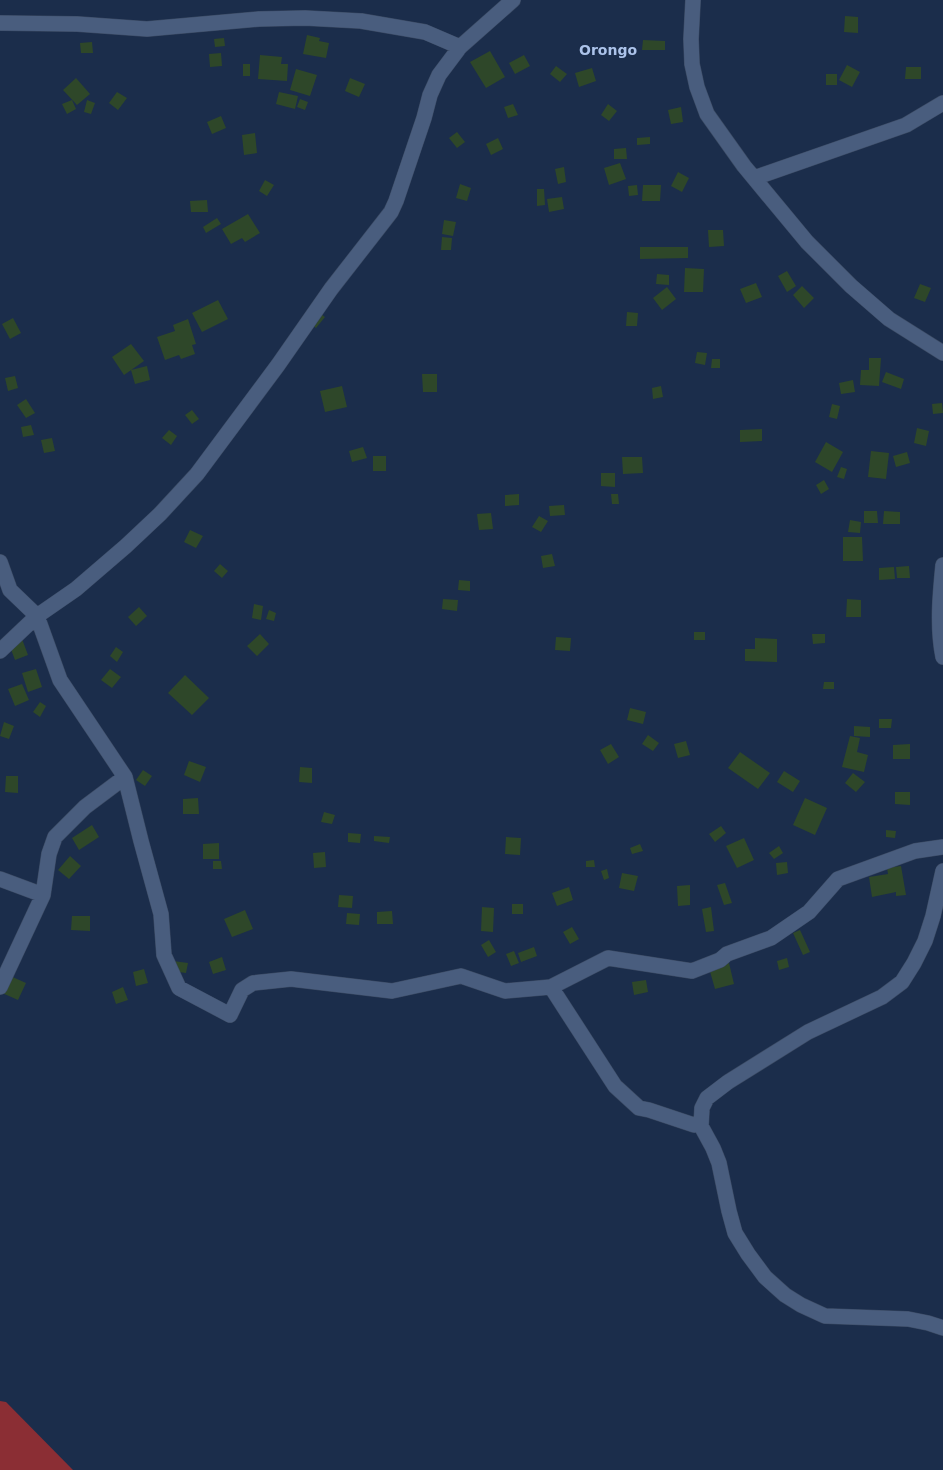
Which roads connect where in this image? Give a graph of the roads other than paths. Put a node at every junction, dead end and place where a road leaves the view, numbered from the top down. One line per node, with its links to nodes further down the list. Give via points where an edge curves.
1 (513, 0): 4 (street)
2 (693, 0): 6 (street, via 692,64 697,87 707,114)
3 (0, 23): 4 (street, via 77,24 147,29 259,19 305,18 361,21 425,32)
4 (460, 47): 10 (street, via 439,75 430,95 396,201 390,212 202,468 160,514 126,546 76,588)
5 (943, 103): 6 (street, via 906,125)
6 (754, 178): 7 (street, via 807,242 851,286 889,319)
7 (943, 353)
8 (0, 562): 10 (street, via 10,590)
9 (943, 564): 12 (street, via 939,616)
10 (37, 616): 11 (street); 13 (street, via 60,680)
11 (0, 651)
12 (943, 657)
13 (125, 777): 17 (street, via 85,807 55,837 49,854); 19 (street, via 161,914 164,955 179,988 230,1015 242,990 253,983 291,979 392,991 461,976 504,991)
14 (943, 847): 19 (street, via 915,851 838,879 809,912 771,938 727,954 720,960 692,971 608,958)
15 (943, 871): 21 (street, via 925,941 902,982 882,997 808,1032 728,1082 707,1098 702,1108 701,1126 719,1163 735,1233 765,1277 785,1295 801,1306 825,1316 908,1319)
16 (0, 879): 17 (street)
17 (43, 895): 18 (street)
18 (0, 987)
19 (551, 987): 20 (street, via 616,1086 639,1108)
20 (694, 1125)
21 (943, 1328)

